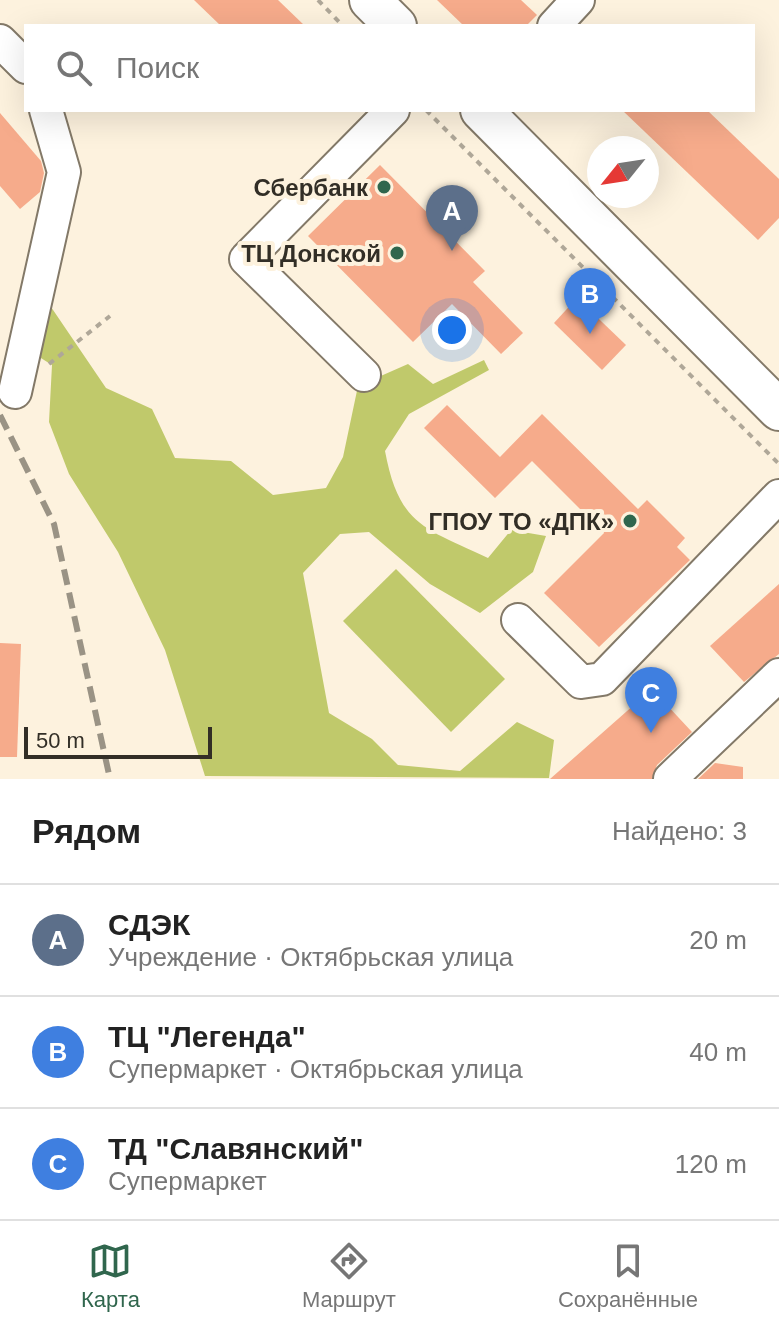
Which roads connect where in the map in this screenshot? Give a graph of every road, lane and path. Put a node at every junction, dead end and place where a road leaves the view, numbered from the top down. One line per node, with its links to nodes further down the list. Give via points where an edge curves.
1 (318, 0): 3 (path)
2 (370, 0): 4 (main road)
3 (341, 24)
4 (394, 24)
5 (0, 41): 6 (lane)
6 (24, 65)
7 (47, 112): 13 (lane, via 64,172)
8 (391, 112): 12 (lane, via 246,259)
9 (428, 112): 15 (path)
10 (483, 112): 14 (main road)
11 (110, 316): 13 (path)
12 (364, 375)
13 (15, 392)
14 (779, 410)
15 (779, 464)
16 (779, 496): 17 (lane, via 602,679 581,682)
17 (518, 620)
18 (779, 675): 19 (lane)
19 (670, 779)

